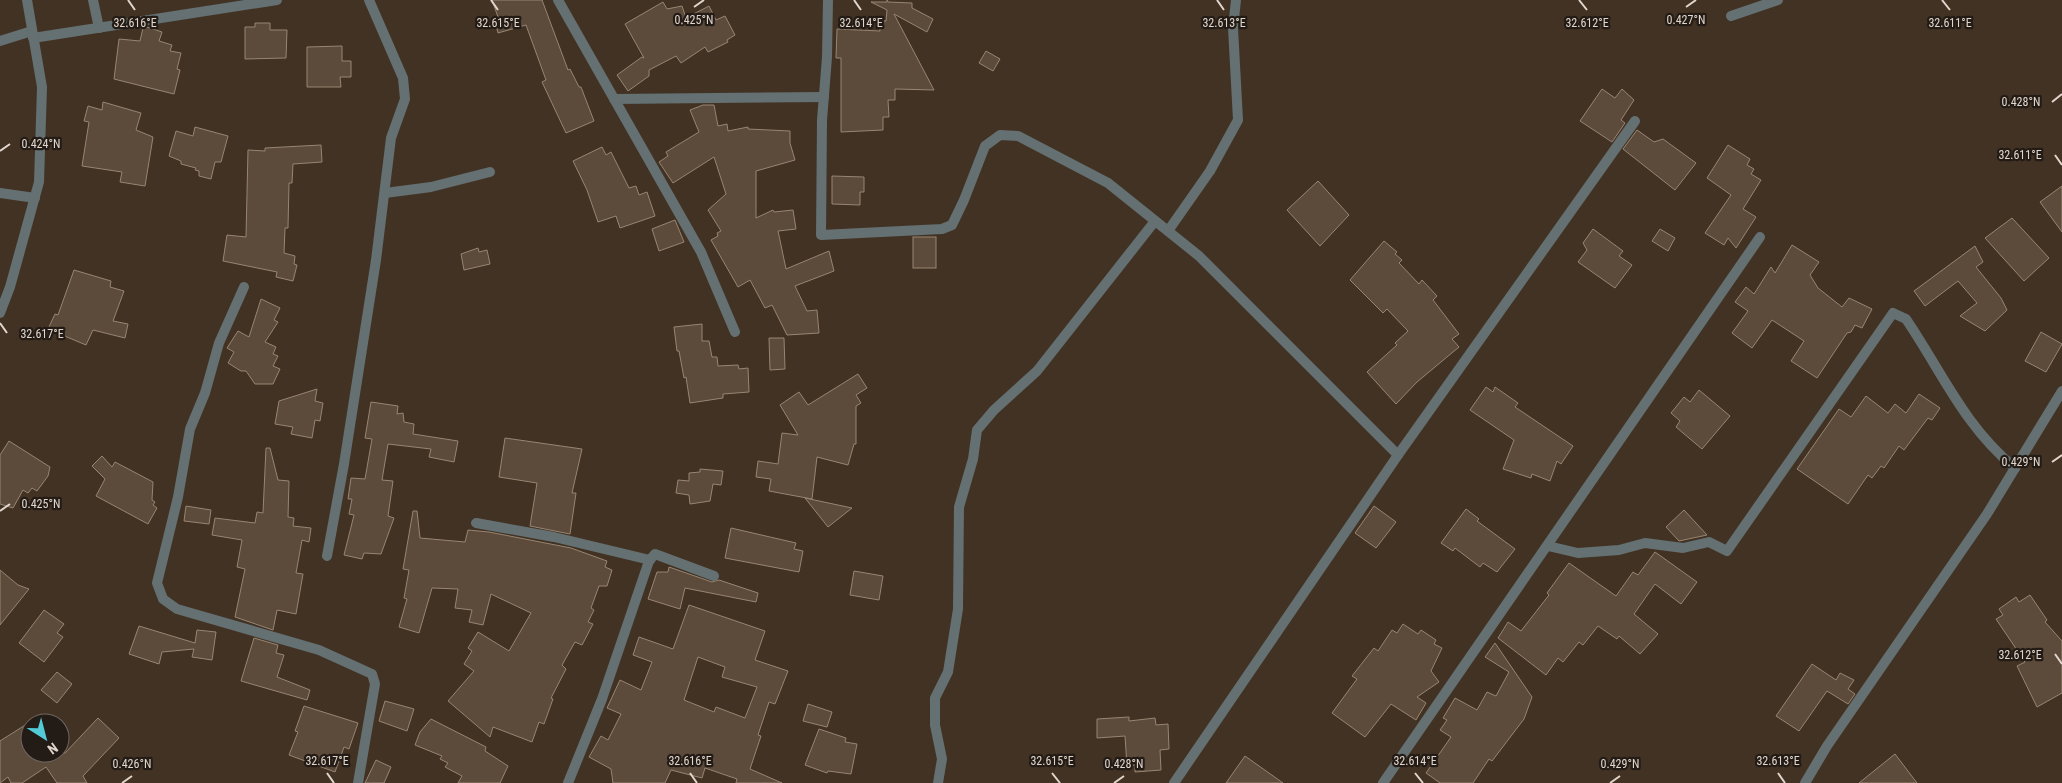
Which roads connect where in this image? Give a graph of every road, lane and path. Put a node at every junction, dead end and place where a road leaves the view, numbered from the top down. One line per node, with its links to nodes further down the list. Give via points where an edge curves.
1 (27, 0): 11 (street)
2 (93, 0): 10 (street)
3 (277, 0): 10 (street)
4 (369, 0): 18 (street, via 403,78 405,99 391,138)
5 (558, 0): 14 (street)
6 (828, 0): 13 (street)
7 (1236, 0): 21 (street, via 1233,28 1238,120 1210,171)
8 (1778, 0): 9 (street)
9 (1731, 16)
10 (99, 28): 11 (street)
11 (33, 35): 12 (street); 19 (street, via 42,87 39,182)
12 (0, 41)
13 (824, 97): 14 (street); 20 (street, via 821,234 942,229 952,225 985,146 1000,136 1018,136 1108,183)
14 (614, 99): 25 (street, via 701,252)
15 (1635, 121): 27 (street)
16 (490, 172): 18 (street, via 431,187)
17 (0, 193): 19 (street)
18 (384, 193): 31 (street, via 344,464)
19 (35, 198): 24 (street)
20 (1156, 221): 21 (street); 36 (street, via 1037,371 977,430 973,459 959,507 958,609 948,672 935,698 935,725 942,759)
21 (1168, 231): 27 (street, via 1200,256)
22 (1760, 237): 30 (street)
23 (244, 287): 34 (street, via 219,343 205,393 190,429 178,497 157,583 163,599 177,609 318,650 372,674 375,684)
24 (0, 313)
25 (735, 332)
26 (2062, 391): 28 (street)
27 (1398, 455): 37 (street)
28 (2015, 468): 30 (street, via 1979,433 1958,405 1906,319 1893,313 1727,551 1709,542 1683,548 1645,543 1619,550 1578,553); 39 (street, via 1987,514 1826,746)
29 (476, 523): 32 (street, via 554,537)
30 (1548, 546): 38 (street)
31 (327, 556)
32 (650, 560): 33 (street, via 655,554); 35 (street, via 602,699)
33 (714, 576)
34 (358, 783)
35 (568, 783)
36 (938, 783)
37 (1174, 783)
38 (1383, 783)
39 (1806, 783)

